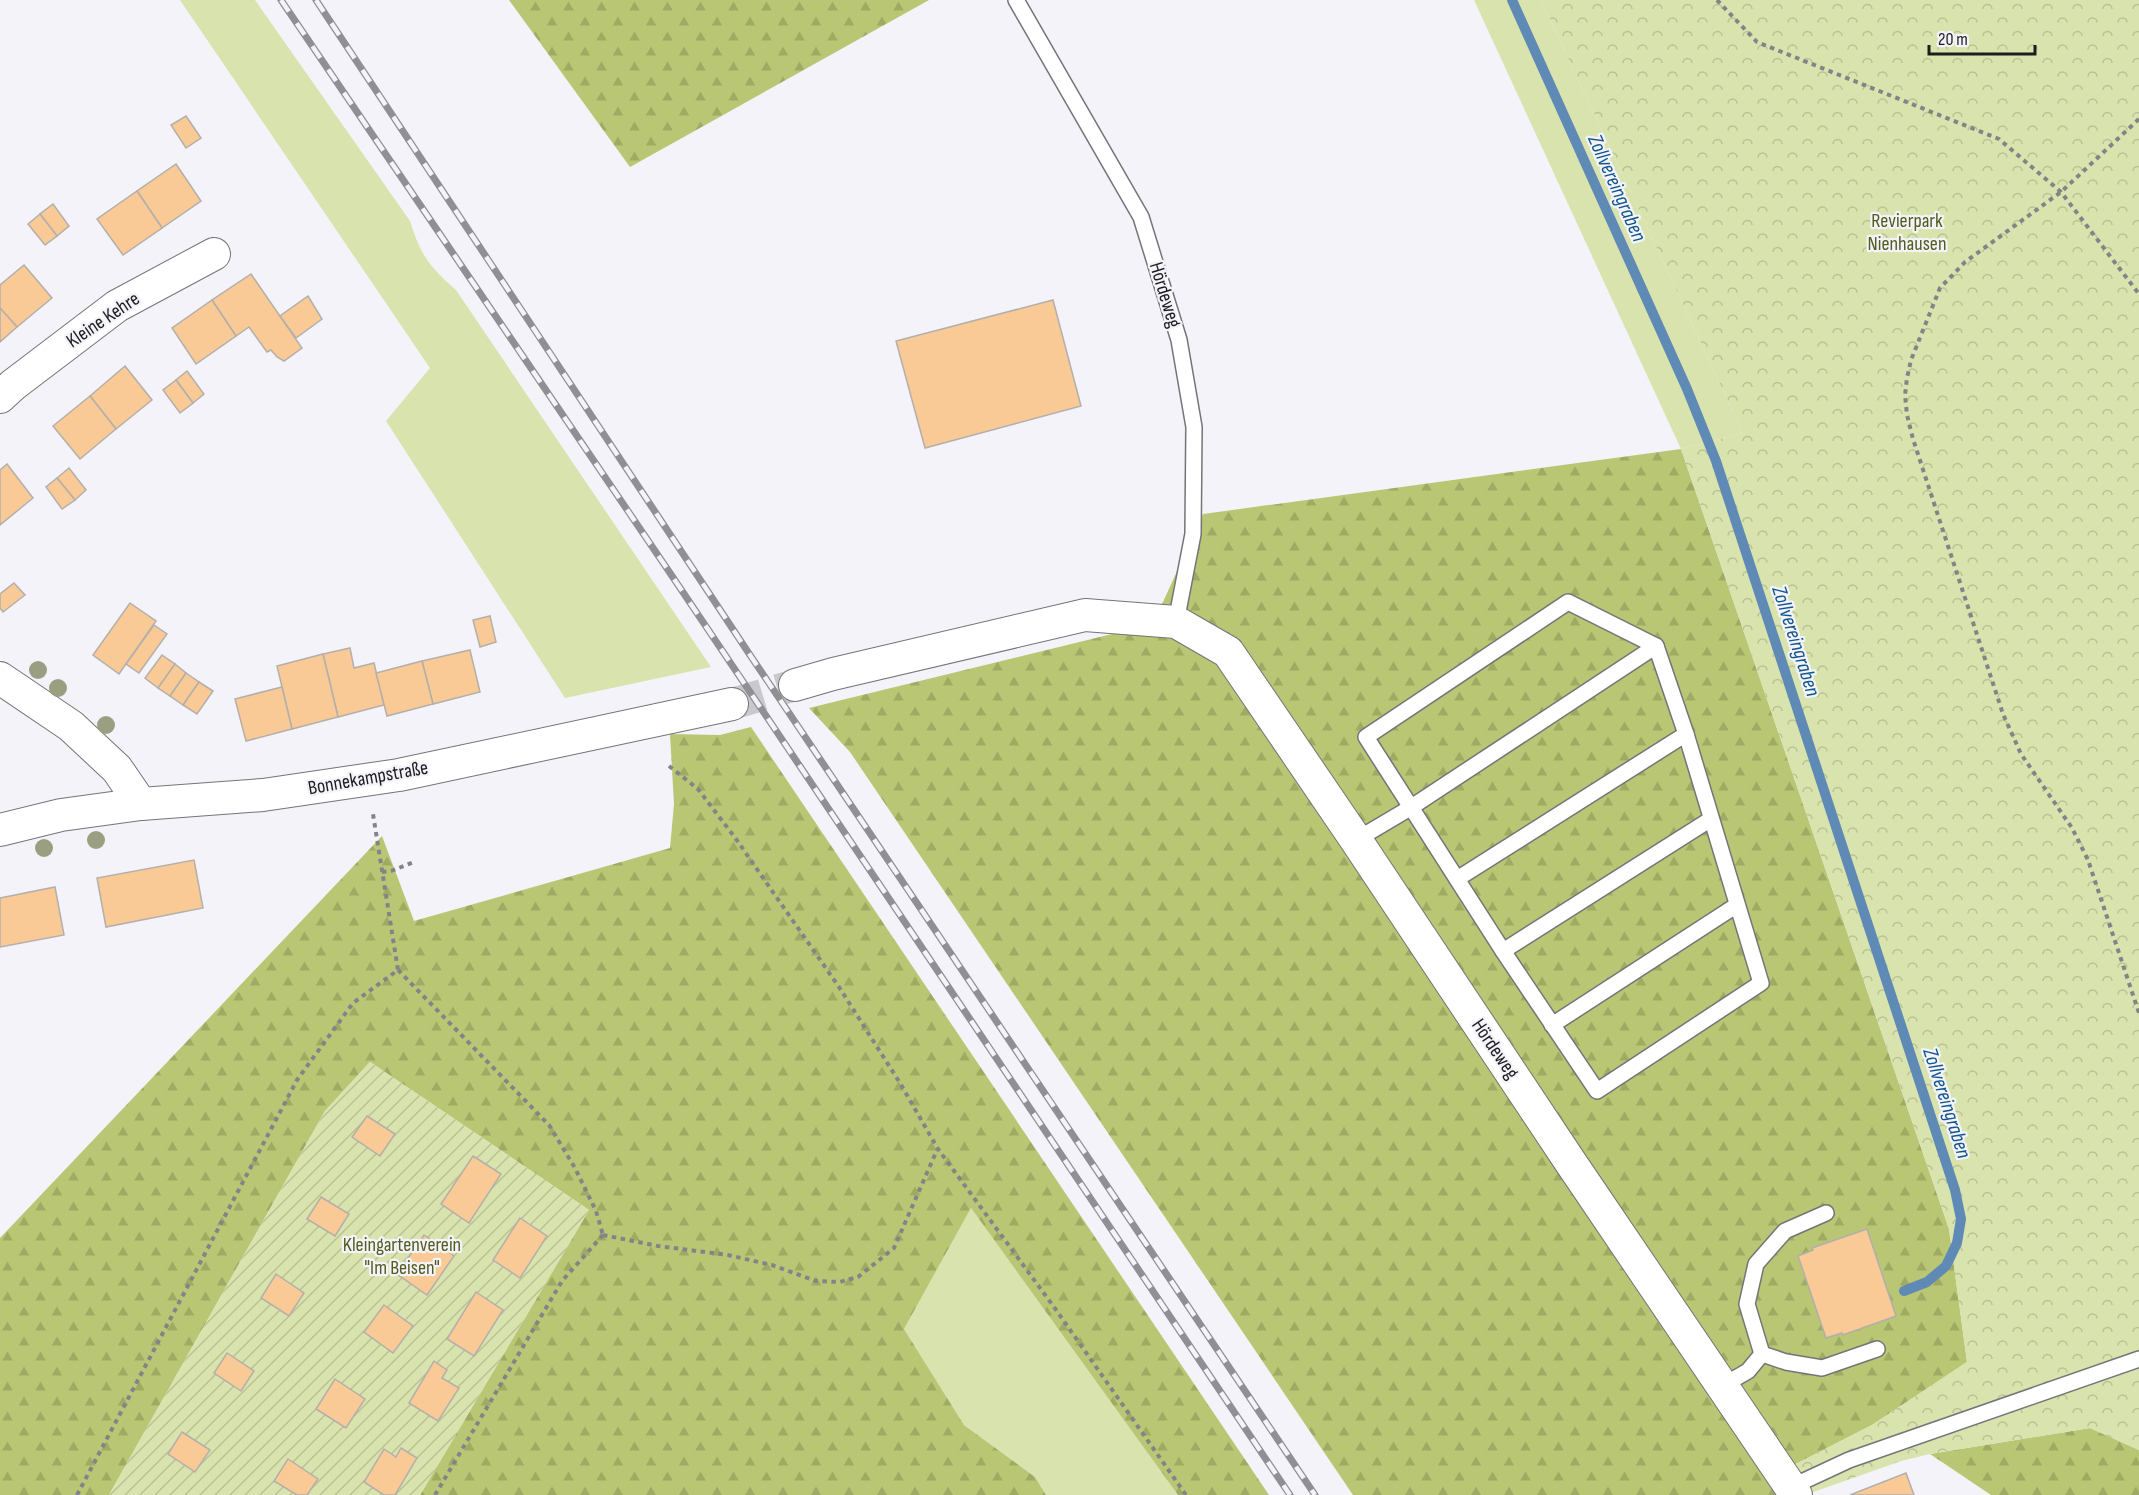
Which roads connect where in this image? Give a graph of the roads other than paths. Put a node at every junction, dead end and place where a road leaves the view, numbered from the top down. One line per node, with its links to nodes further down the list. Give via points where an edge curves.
1 (1016, 0): 4 (lane, Hördeweg, via 1141,217 1179,340 1194,427 1193,534)
2 (214, 254): 3 (street, Kleine Kehre, via 117,306)
3 (0, 397)
4 (1176, 622): 7 (street, Hördeweg, via 1085,615); 14 (street, Hördeweg, via 1228,652)
5 (1656, 646): 9 (lane); 11 (lane); 11 (lane, via 1568,602 1366,737)
6 (0, 678): 10 (street, via 71,726 117,769)
7 (795, 685)
8 (732, 704): 10 (street, Bonnekampstraße, via 399,775 263,795)
9 (1686, 734): 12 (lane); 15 (lane)
10 (141, 804): 13 (street, Bonnekampstraße, via 62,815)
11 (1410, 808): 14 (lane); 15 (lane)
12 (1711, 819): 16 (lane); 17 (lane)
13 (0, 830)
14 (1356, 840): 23 (street, Hördeweg)
15 (1457, 879): 17 (lane)
16 (1737, 904): 18 (lane); 18 (lane, via 1761,983 1606,1085 1596,1091)
17 (1503, 951): 18 (lane)
18 (1552, 1025)
19 (1826, 1213): 21 (lane, via 1785,1231 1756,1264 1748,1304)
20 (1877, 1349): 21 (lane, via 1822,1368)
21 (1762, 1354): 23 (lane, via 1748,1371)
22 (2139, 1359): 24 (lane, via 1849,1460)
23 (1722, 1386): 24 (street, Hördeweg)
24 (1793, 1491)

